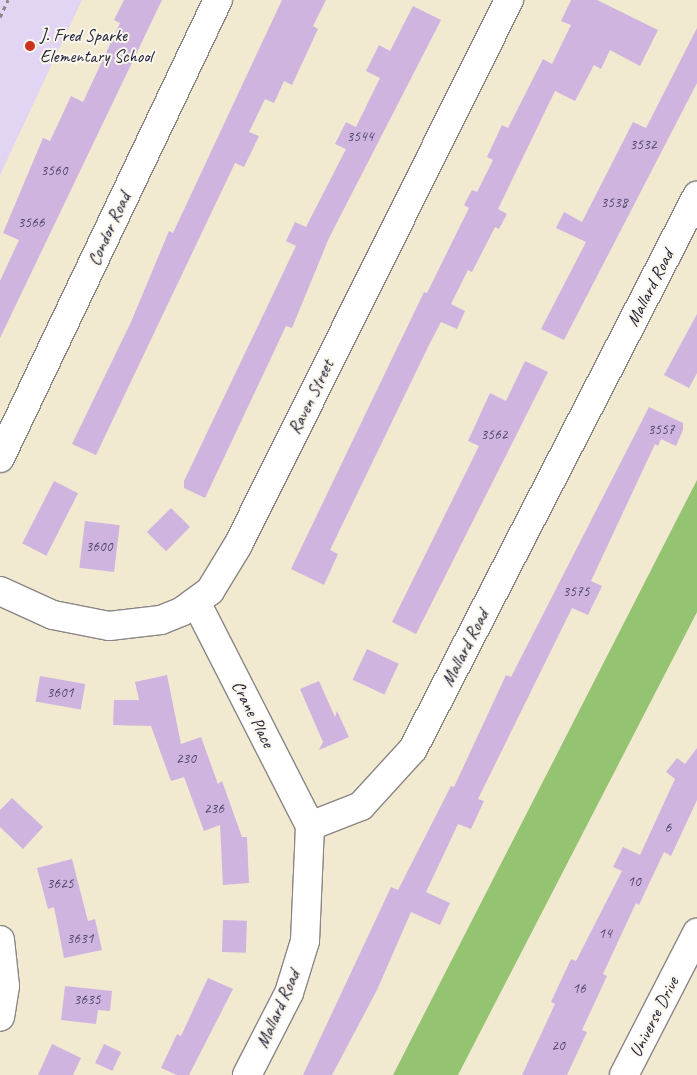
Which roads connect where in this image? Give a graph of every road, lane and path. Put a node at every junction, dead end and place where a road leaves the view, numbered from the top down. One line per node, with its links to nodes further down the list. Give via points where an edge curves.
1 (8, 0): 4 (path)
2 (218, 0): 6 (street, Condor Road)
3 (508, 0): 8 (street, Raven Street, via 238,545 221,575)
4 (0, 17)
5 (697, 196): 9 (street, Mallard Road, via 413,749 396,773 362,806)
6 (0, 458)
7 (0, 592): 8 (street, Raven Street, via 53,615 109,626 161,620)
8 (196, 602): 9 (street, Crane Place)
9 (310, 826): 14 (street, Mallard Road, via 305,941 289,993)
10 (697, 933): 12 (street, Universe Drive)
11 (0, 940): 13 (street, via 5,986)
12 (689, 968): 15 (street, Universe Drive)
13 (0, 1017)
14 (247, 1075)
15 (624, 1075)

